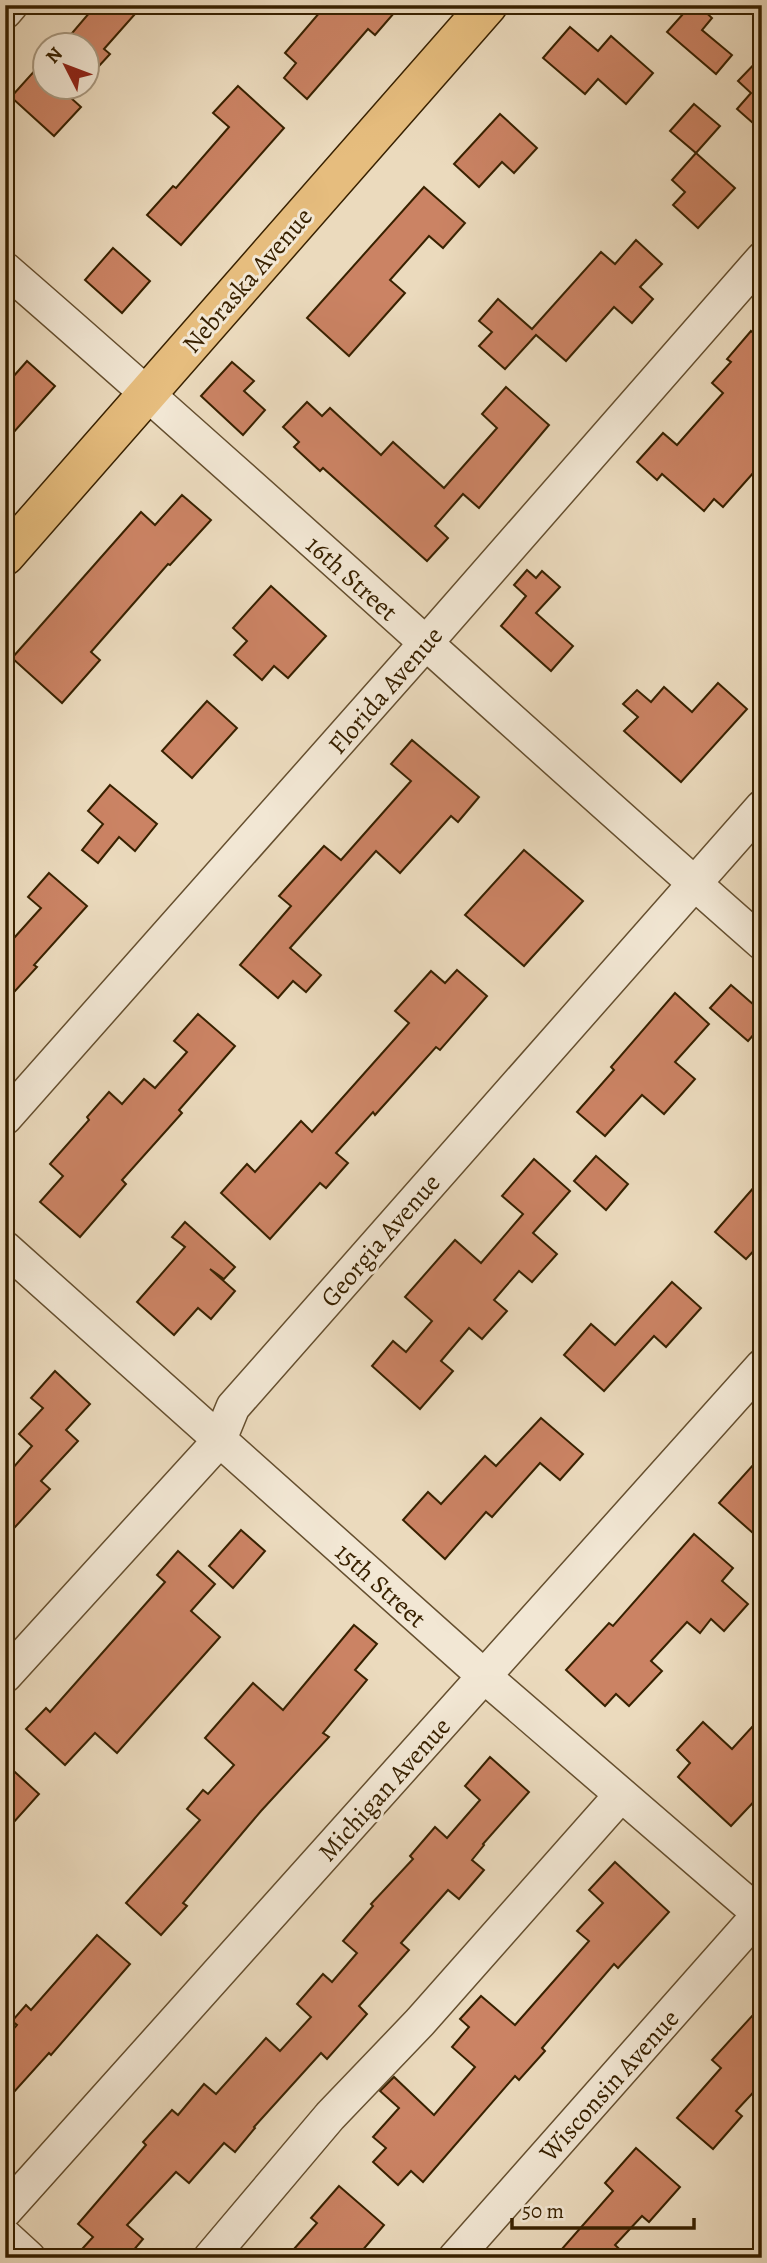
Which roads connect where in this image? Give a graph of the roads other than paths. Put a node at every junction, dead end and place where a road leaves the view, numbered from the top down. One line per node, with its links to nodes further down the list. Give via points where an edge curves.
1 (11, 5): 3 (street)
2 (488, 5): 6 (main road, Nebraska Avenue)
3 (5, 12)
4 (762, 259): 8 (street, Florida Avenue)
5 (5, 268): 6 (street, 16th Street)
6 (148, 393): 7 (main road, Nebraska Avenue); 8 (street, 16th Street)
7 (5, 556)
8 (425, 644): 10 (street, 16th Street); 12 (street, Florida Avenue)
9 (762, 807): 10 (street, Georgia Avenue)
10 (694, 883): 11 (street, 16th Street); 15 (street, Georgia Avenue, via 233,1407)
11 (762, 943)
12 (5, 1118)
13 (5, 1248): 15 (street, 15th Street)
14 (762, 1366): 17 (street, Michigan Avenue)
15 (219, 1441): 16 (street, Georgia Avenue); 17 (street, 15th Street)
16 (5, 1676)
17 (485, 1677): 18 (street, 15th Street); 20 (street, Michigan Avenue)
18 (621, 1795): 19 (street, 15th Street); 23 (street, via 420,2022 330,2116)
19 (761, 1914): 24 (street, Wisconsin Avenue)
20 (5, 2211)
21 (5, 2236): 22 (street)
22 (29, 2258)
23 (210, 2258)
24 (455, 2258)

